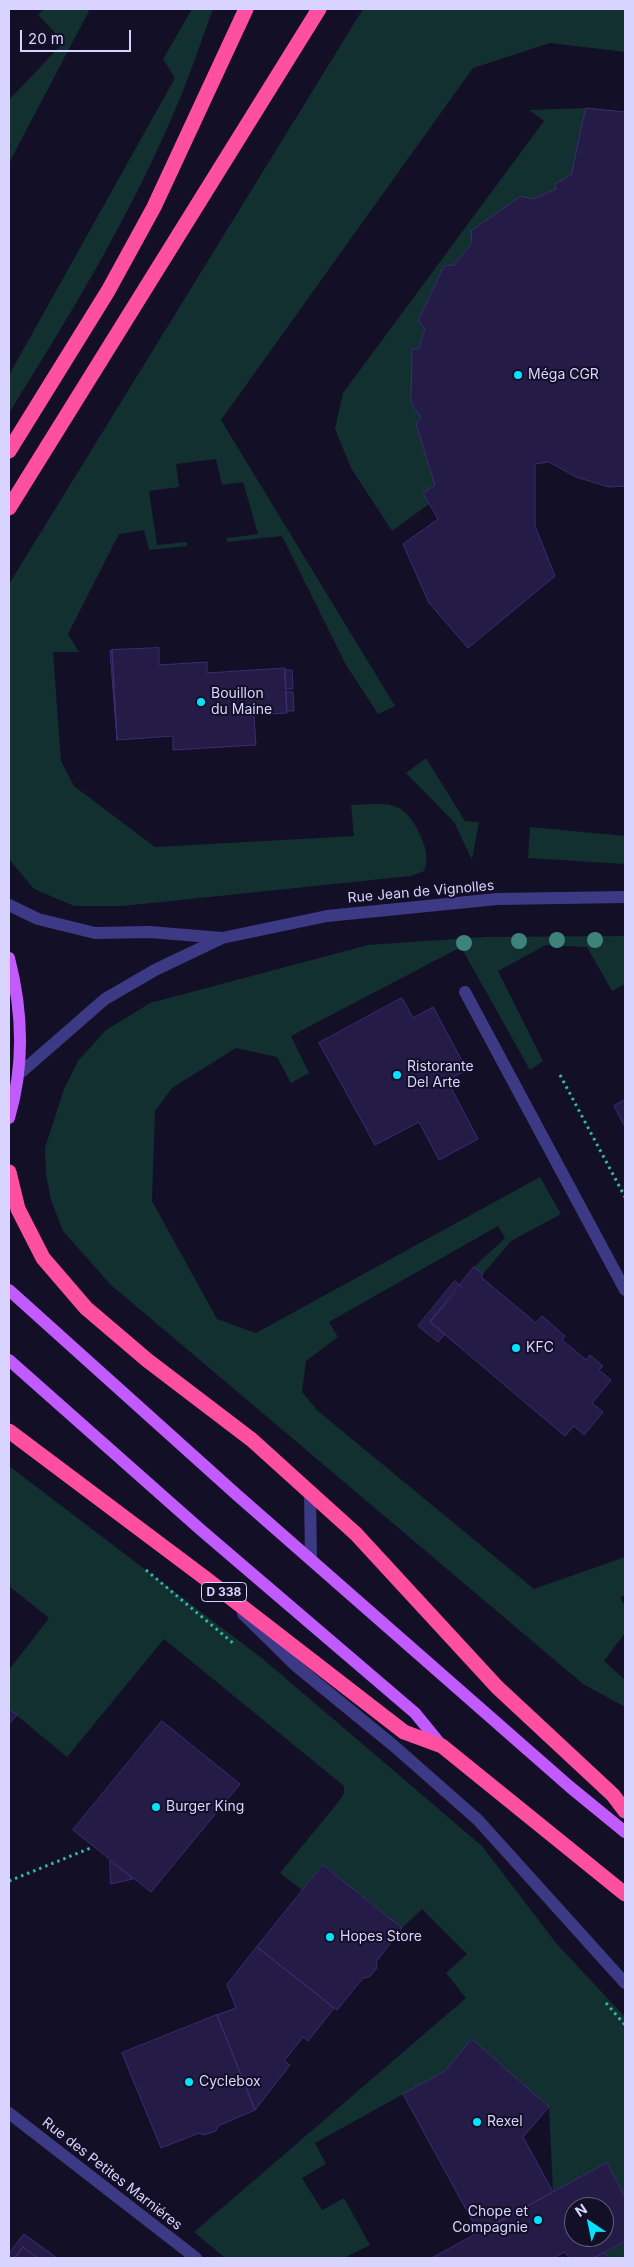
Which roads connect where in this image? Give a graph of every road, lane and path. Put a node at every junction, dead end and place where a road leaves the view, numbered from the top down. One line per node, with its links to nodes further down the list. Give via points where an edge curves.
1 (246, 9): 3 (highway, via 154,207 108,291)
2 (319, 9): 4 (highway)
3 (9, 450)
4 (9, 508)
5 (625, 897): 7 (street, Rue Jean de Vignolles, via 497,899 326,916)
6 (9, 906): 7 (street, Rue Jean de Vignolles, via 38,919 95,933 150,932)
7 (222, 938): 10 (street, Rue Jean de Vignolles, via 104,999)
8 (9, 958): 10 (main road, via 20,1010)
9 (465, 992): 16 (street)
10 (19, 1074): 12 (main road)
11 (560, 1075): 14 (path)
12 (9, 1118)
13 (9, 1172): 19 (highway, via 18,1209 43,1258 86,1308 147,1360 252,1440)
14 (625, 1198)
15 (9, 1290): 20 (main road)
16 (625, 1290)
17 (9, 1360): 24 (main road, D 338, via 415,1713)
18 (9, 1430): 22 (highway, D 338)
19 (310, 1493): 20 (street); 25 (highway, via 356,1534 497,1687 613,1795)
20 (311, 1559): 26 (main road)
21 (139, 1565): 23 (path)
22 (205, 1578): 24 (highway, D 338, via 404,1732); 30 (street, via 295,1666 394,1746 478,1820)
23 (235, 1646)
24 (442, 1746): 29 (highway, D 338)
25 (625, 1811)
26 (625, 1832)
27 (93, 1847): 28 (path)
28 (9, 1881)
29 (625, 1894)
30 (625, 1983)
31 (605, 2002): 32 (path)
32 (625, 2025)
33 (9, 2114): 34 (street, Rue des Petites Marniéres)
34 (196, 2258)

